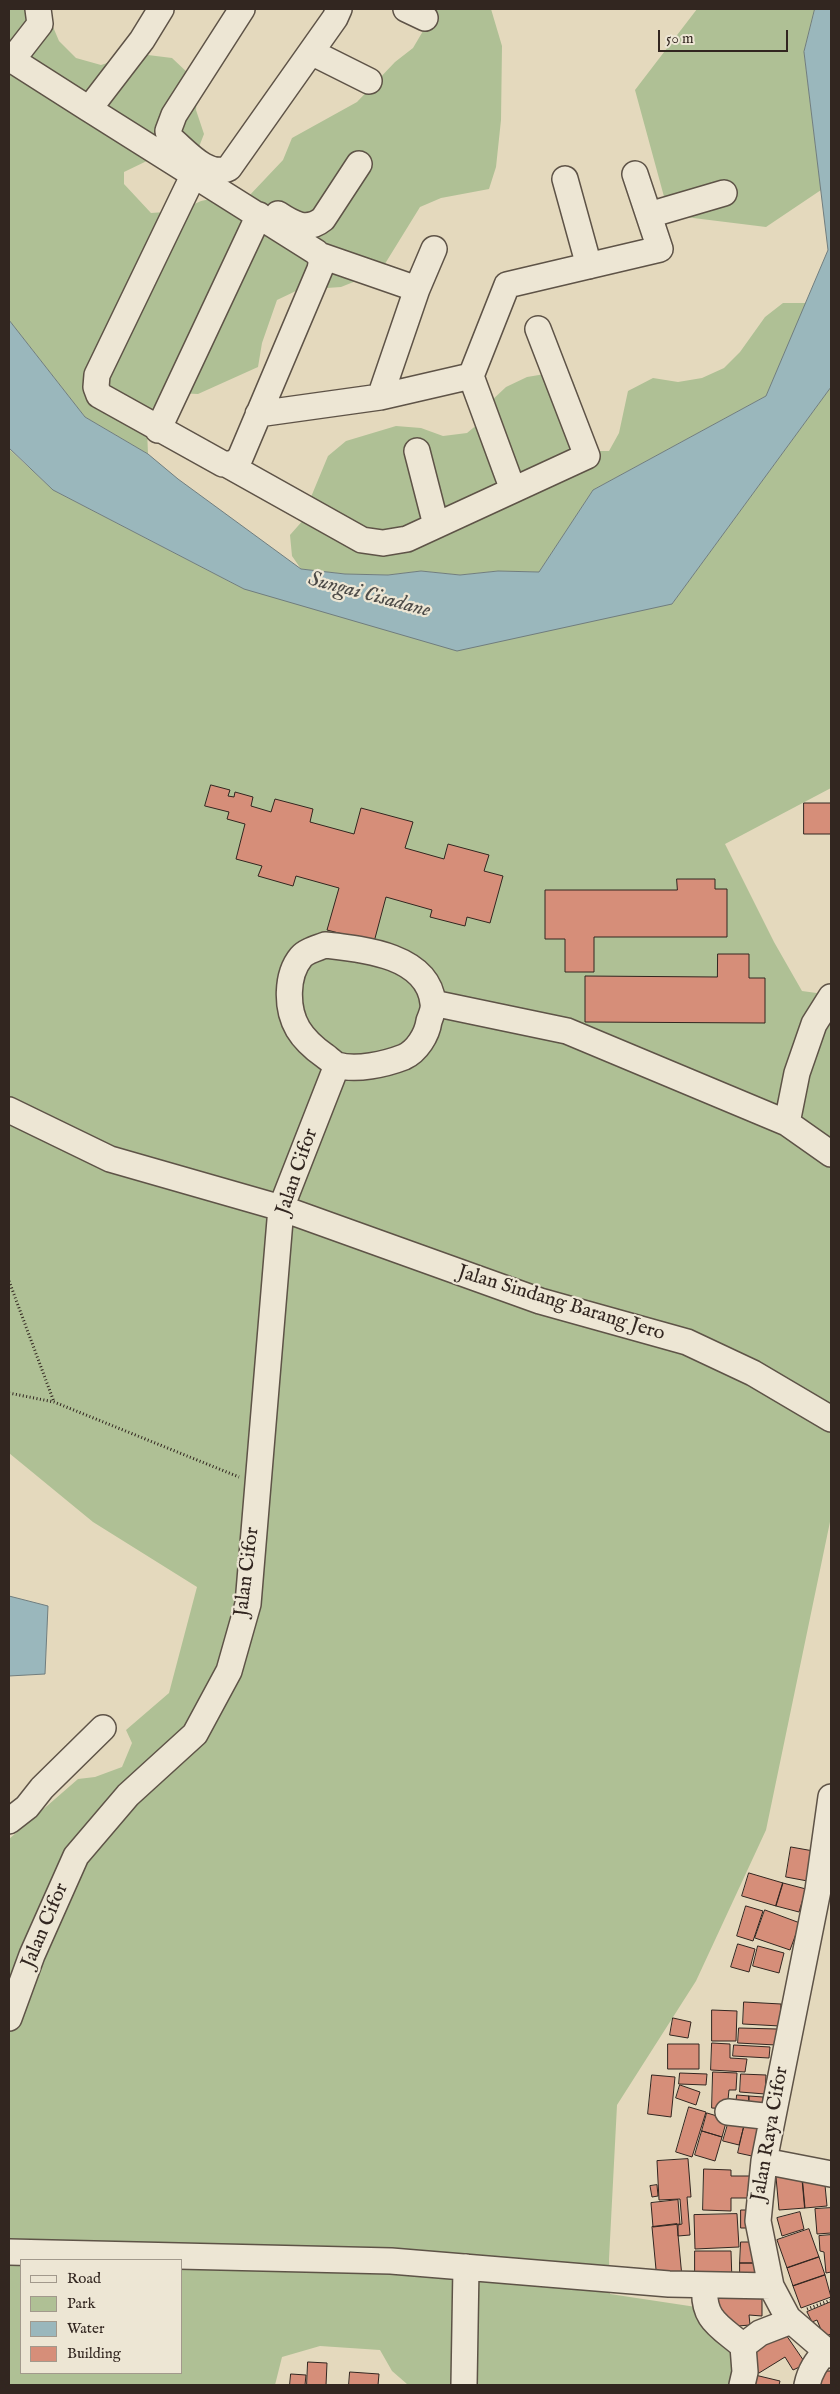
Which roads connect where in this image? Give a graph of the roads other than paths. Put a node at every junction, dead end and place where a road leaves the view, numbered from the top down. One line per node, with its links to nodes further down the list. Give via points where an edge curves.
1 (161, 9): 8 (street, via 142,40)
2 (242, 9): 10 (street, via 174,115 168,131 170,138)
3 (339, 9): 5 (street)
4 (43, 14): 6 (street)
5 (311, 52): 7 (street); 10 (street, via 229,168)
6 (10, 59): 8 (street)
7 (369, 81)
8 (88, 109): 10 (street)
9 (358, 164): 10 (street, via 323,220 310,226 294,225)
10 (202, 172): 14 (street); 24 (street, via 97,375 98,395)
11 (635, 174): 15 (street)
12 (565, 179): 18 (street)
13 (724, 193): 15 (street)
14 (259, 215): 17 (street); 24 (street)
15 (649, 216): 18 (street, via 660,249)
16 (434, 249): 19 (street)
17 (319, 255): 19 (street); 23 (street, via 322,259 320,269)
18 (589, 266): 21 (street, via 507,285)
19 (417, 289): 22 (street)
20 (538, 329): 27 (street, via 587,456)
21 (471, 376): 22 (street); 27 (street)
22 (380, 398): 23 (street)
23 (258, 414): 26 (street, via 240,458)
24 (158, 430): 26 (street)
25 (417, 451): 28 (street)
26 (228, 465): 28 (street, via 362,540 384,543 401,540)
27 (513, 490): 28 (street)
28 (436, 525)
29 (831, 997): 33 (street, via 814,1024 800,1065)
30 (433, 1003): 31 (street, via 427,1031 411,1054 390,1063 364,1067); 31 (street, via 426,982 406,964 362,949 325,945 303,955 294,969 290,1004 298,1029 316,1050); 33 (street, via 567,1031)
31 (337, 1065): 35 (street, Jalan Cifor)
32 (9, 1110): 35 (street, Jalan Sindang Barang Jero, via 110,1159)
33 (787, 1123): 34 (street)
34 (831, 1154)
35 (281, 1208): 36 (street, Jalan Sindang Barang Jero, via 540,1301 687,1342 753,1373); 40 (street, Jalan Cifor, via 248,1604 229,1671 195,1734 128,1795 76,1856 32,1955)
36 (831, 1419)
37 (103, 1728): 39 (street, via 27,1807)
38 (831, 1798): 42 (street, Jalan Raya Cifor, via 818,1890)
39 (9, 1821)
40 (9, 2018)
41 (728, 2112): 42 (street)
42 (772, 2117): 43 (street, Jalan Raya Cifor)
43 (764, 2161): 44 (street); 48 (street, Jalan Raya Cifor, via 758,2221)
44 (831, 2174)
45 (9, 2252): 46 (street, via 391,2262)
46 (466, 2268): 47 (street); 52 (street)
47 (705, 2286): 48 (street); 50 (street, via 704,2298 710,2317)
48 (771, 2286): 49 (street, Jalan Raya Cifor)
49 (791, 2320): 50 (street, via 760,2333); 51 (street, Jalan Raya Cifor)
50 (743, 2346): 53 (street, via 745,2372)
51 (829, 2353): 54 (street, via 815,2362)
52 (464, 2385)
53 (742, 2385)
54 (807, 2385)

